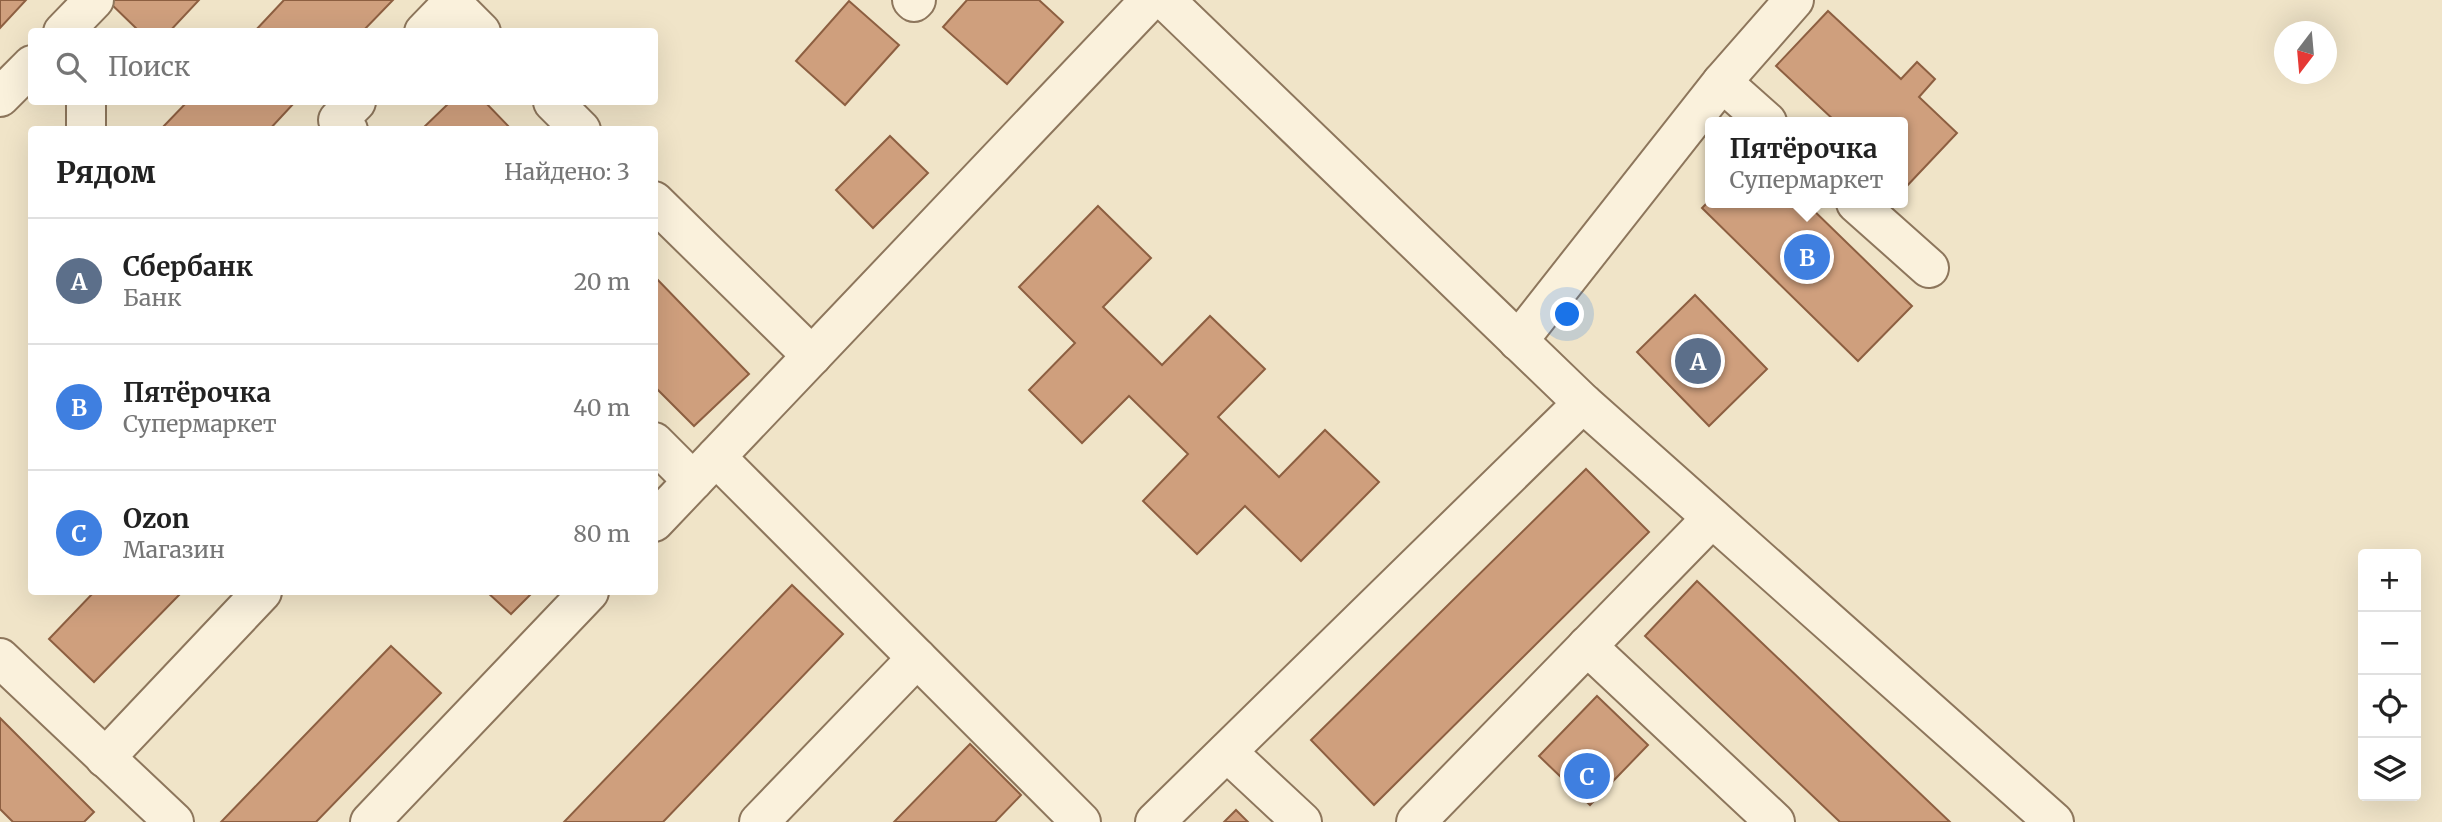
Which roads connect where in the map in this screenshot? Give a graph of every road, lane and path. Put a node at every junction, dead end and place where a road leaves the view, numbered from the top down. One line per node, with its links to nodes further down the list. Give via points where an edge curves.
1 (1150, 0): 19 (street)
2 (1165, 0): 18 (street)
3 (1794, 0): 8 (street)
4 (454, 1): 5 (street); 6 (street)
5 (428, 28)
6 (478, 28)
7 (28, 69): 9 (street)
8 (1722, 82): 12 (street); 18 (street)
9 (0, 97)
10 (86, 105): 13 (street)
11 (556, 105): 14 (street)
12 (1761, 117)
13 (86, 126)
14 (577, 126)
15 (658, 205): 19 (street)
16 (1862, 208): 17 (street)
17 (1929, 268)
18 (1518, 341): 20 (street)
19 (812, 356): 22 (street)
20 (1583, 403): 24 (street); 30 (street)
21 (658, 444): 22 (street)
22 (705, 469): 23 (street); 29 (street)
23 (658, 518)
24 (1712, 518): 27 (street); 33 (street)
25 (259, 595): 31 (street)
26 (586, 595): 35 (street)
27 (1587, 646): 39 (street); 40 (street)
28 (0, 658): 31 (street)
29 (917, 658): 32 (street); 36 (street)
30 (1227, 752): 37 (street); 38 (street)
31 (105, 758): 34 (street)
32 (1073, 819)
33 (2051, 821)
34 (174, 822)
35 (370, 822)
36 (759, 822)
37 (1155, 822)
38 (1302, 822)
39 (1416, 822)
40 (1775, 822)

